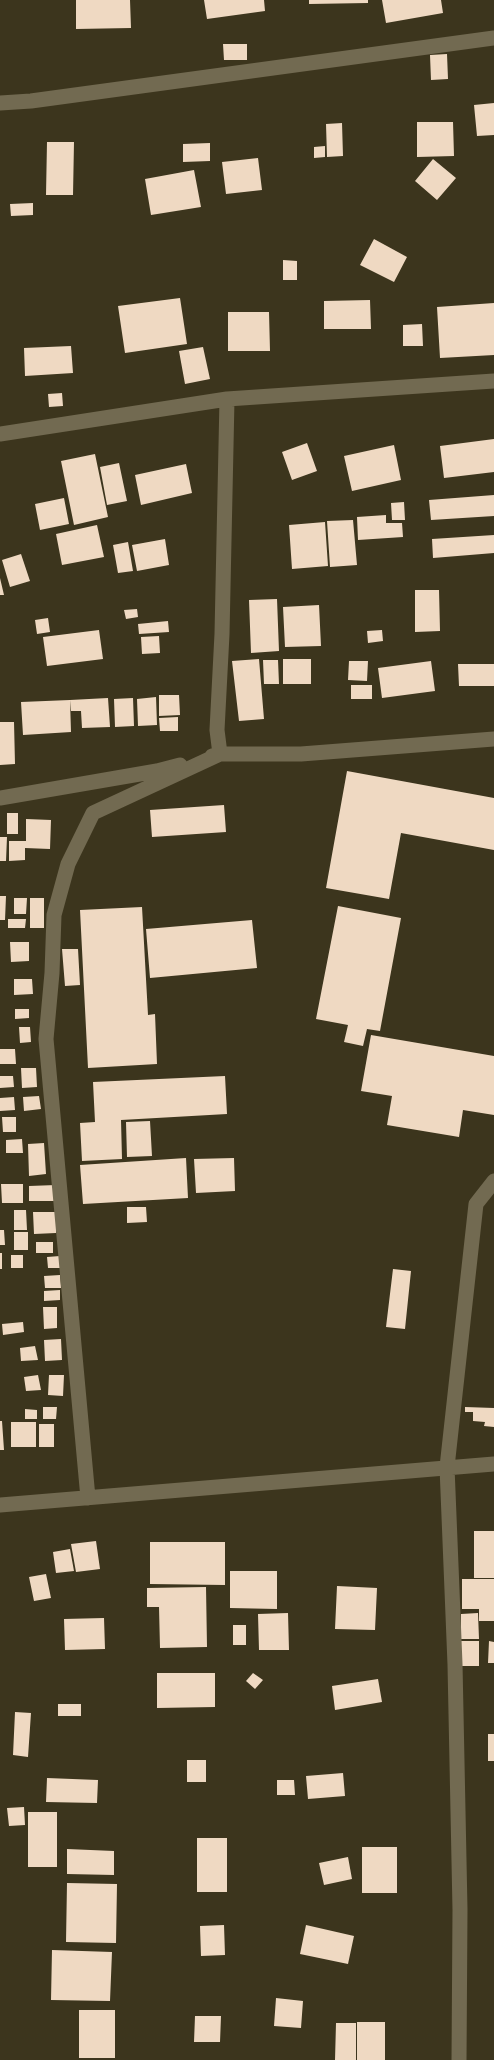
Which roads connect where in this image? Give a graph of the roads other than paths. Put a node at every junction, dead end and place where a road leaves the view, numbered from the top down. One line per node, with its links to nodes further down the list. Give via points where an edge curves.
1 (494, 38): 2 (street, via 31,102)
2 (0, 103)
3 (494, 381): 4 (street)
4 (227, 399): 5 (street); 7 (street, via 217,730)
5 (0, 434)
6 (494, 739): 7 (street, via 301,754)
7 (220, 754): 8 (street, via 158,771); 14 (street, via 93,813 69,864 54,915 46,1039)
8 (0, 798)
9 (494, 1181): 11 (street)
10 (494, 1197): 11 (street)
11 (476, 1204): 13 (street)
12 (494, 1464): 13 (street)
13 (447, 1467): 14 (street); 16 (street, via 460,1875)
14 (87, 1498): 15 (street)
15 (0, 1505)
16 (459, 2060)

